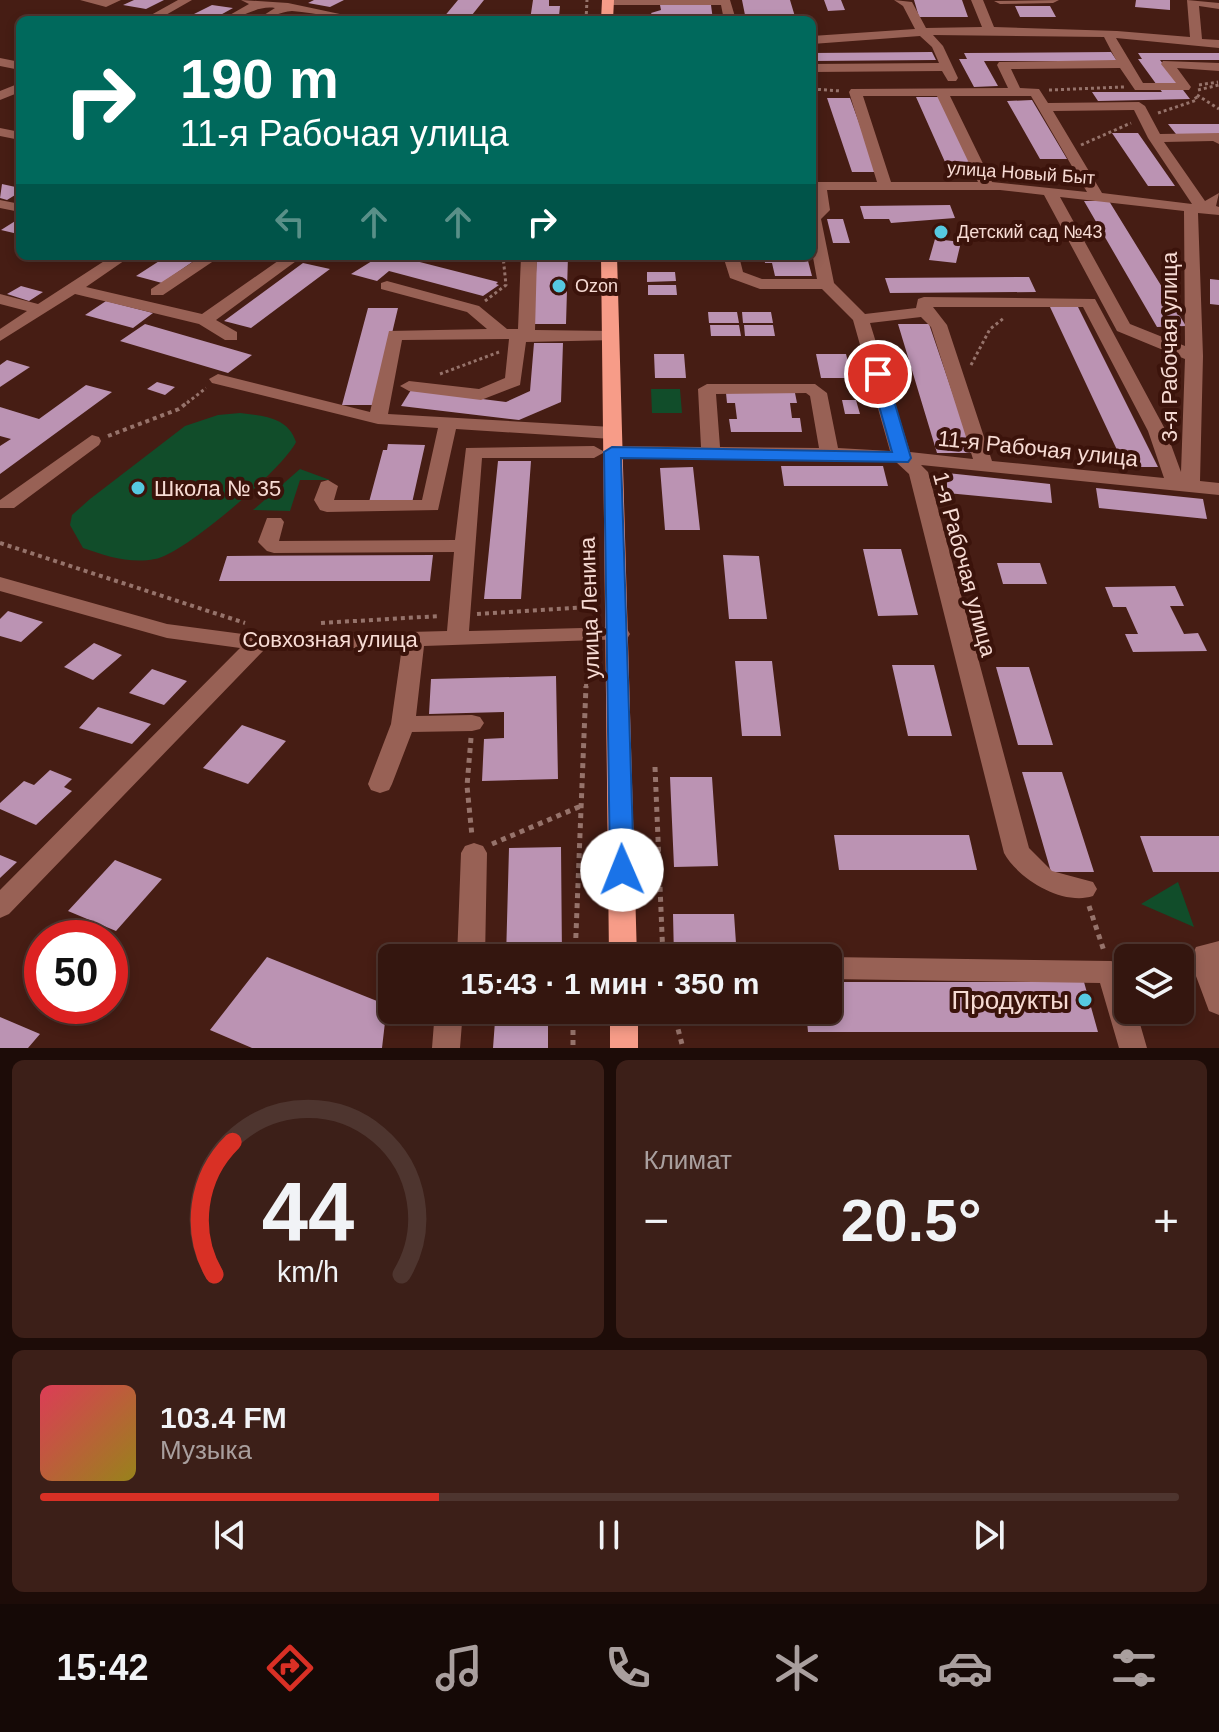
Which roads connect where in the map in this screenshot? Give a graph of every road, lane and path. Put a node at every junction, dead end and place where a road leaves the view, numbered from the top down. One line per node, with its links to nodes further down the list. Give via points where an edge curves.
1 (86, 0): 10 (street)
2 (186, 0): 16 (street)
3 (247, 0): 11 (street)
4 (900, 0): 23 (street, via 908,4)
5 (977, 0): 24 (street)
6 (1000, 0): 7 (street); 25 (street)
7 (1053, 0)
8 (608, 1): 12 (street)
9 (1193, 1): 14 (street); 29 (street)
10 (118, 2)
11 (261, 2): 13 (street); 15 (street)
12 (638, 2): 21 (street); 22 (street, via 726,2)
13 (288, 6): 19 (street); 20 (street)
14 (1219, 6)
15 (241, 13): 17 (street); 18 (street)
16 (156, 16)
17 (235, 16)
18 (253, 16)
19 (270, 16)
20 (341, 16)
21 (641, 16)
22 (729, 16)
23 (921, 30): 24 (street); 27 (street); 32 (street, via 937,46)
24 (989, 30): 25 (street)
25 (1013, 30): 28 (street)
26 (1061, 38): 28 (street, via 1064,46)
27 (816, 40)
28 (1110, 40): 29 (street); 31 (street)
29 (1196, 41): 30 (street)
30 (1219, 44)
31 (1124, 64): 36 (street); 40 (street, via 1003,65)
32 (946, 67): 34 (street); 39 (street)
33 (1219, 67): 36 (street, via 1167,64 1185,87)
34 (816, 68)
35 (1219, 85): 44 (path, via 1192,92)
36 (1139, 87): 41 (path)
37 (816, 89): 38 (path)
38 (855, 92): 42 (street); 48 (street)
39 (959, 92): 40 (street); 42 (street)
40 (1016, 92): 41 (street)
41 (1035, 92): 43 (street)
42 (942, 93): 49 (street)
43 (1045, 107): 45 (street, via 1139,106); 51 (street)
44 (1219, 109)
45 (1155, 138): 46 (street); 53 (street)
46 (1219, 140)
47 (816, 185): 48 (street, улица Новый Быт)
48 (885, 186): 49 (street, улица Новый Быт)
49 (987, 186): 50 (street, улица Новый Быт)
50 (1049, 191): 51 (street, улица Новый Быт); 69 (street)
51 (1096, 195): 53 (street, улица Новый Быт)
52 (1219, 197): 53 (street)
53 (1204, 210): 79 (street, 3-я Рабочая улица)
54 (816, 233): 62 (street)
55 (117, 260): 64 (street)
56 (207, 260): 65 (street)
57 (289, 260): 74 (street)
58 (503, 260): 68 (path, via 506,285)
59 (528, 260): 78 (street)
60 (609, 260): 77 (main road, улица Ленина)
61 (732, 260): 62 (street, via 736,275 760,284)
62 (826, 284): 73 (street, 1-я Рабочая улица)
63 (387, 286): 68 (street)
64 (73, 289): 70 (street); 74 (street)
65 (157, 292)
66 (0, 299): 70 (street)
67 (1025, 302): 71 (street, via 1089,302); 72 (street, via 924,302); 82 (path, via 990,329)
68 (473, 309): 78 (street)
69 (1113, 309): 71 (street); 79 (street, via 1123,327)
70 (40, 310): 75 (street)
71 (1094, 310): 95 (street)
72 (925, 312): 73 (street); 82 (street, via 939,325)
73 (861, 319): 92 (street, 1-я Рабочая улица)
74 (205, 320): 76 (street)
75 (0, 336)
76 (231, 336)
77 (610, 336): 78 (street); 88 (main road, улица Ленина)
78 (516, 338): 81 (path); 81 (street, via 514,381 481,395); 84 (street, via 395,335)
79 (1194, 356): 95 (street, 3-я Рабочая улица)
80 (218, 379): 84 (street)
81 (409, 386)
82 (960, 388): 93 (street)
83 (195, 397): 87 (path, via 179,409)
84 (378, 419): 85 (street)
85 (448, 423): 86 (street); 94 (street, via 431,506 327,506)
86 (476, 425): 88 (street); 89 (street)
87 (92, 441): 97 (street)
88 (606, 446): 89 (street); 90 (street, 11-я Рабочая улица); 105 (main road, улица Ленина)
89 (473, 452): 100 (street)
90 (711, 453): 91 (street, 11-я Рабочая улица); 91 (street, via 707,389 809,388 818,393)
91 (830, 454): 92 (street, 11-я Рабочая улица)
92 (902, 458): 93 (street, 11-я Рабочая улица); 116 (street, 1-я Рабочая улица, via 918,472 1017,853 1044,879)
93 (985, 467): 95 (street, 11-я Рабочая улица)
94 (328, 486)
95 (1183, 486): 96 (street, 11-я Рабочая улица)
96 (1219, 489)
97 (2, 508)
98 (274, 522): 100 (street, via 268,542 274,547)
99 (0, 543): 106 (path)
100 (465, 546): 103 (street)
101 (0, 584): 106 (street, Совхозная улица, via 167,631)
102 (587, 607): 103 (path)
103 (459, 615): 104 (path); 107 (street)
104 (319, 623)
105 (619, 634): 107 (street, Совхозная улица); 120 (main road, улица Ленина)
106 (257, 635): 108 (street, Совхозная улица); 117 (street)
107 (457, 638): 108 (street, Совхозная улица)
108 (414, 639): 111 (street)
109 (587, 656): 114 (path)
110 (472, 723): 111 (street); 115 (path, via 467,786)
111 (403, 724): 113 (street)
112 (655, 767): 121 (path)
113 (380, 784)
114 (581, 806): 115 (path); 119 (path)
115 (474, 853): 118 (street)
116 (1084, 889): 124 (path)
117 (0, 907)
118 (471, 944)
119 (576, 944)
120 (623, 944)
121 (662, 944)
122 (1219, 952): 125 (street, via 1204,960)
123 (842, 968): 124 (street)
124 (1111, 972): 134 (street)
125 (1219, 1003)
126 (448, 1024): 130 (street)
127 (573, 1024): 131 (path)
128 (624, 1024): 132 (main road)
129 (677, 1024): 133 (path)
130 (446, 1048)
131 (573, 1048)
132 (624, 1048)
133 (683, 1048)
134 (1133, 1048)

